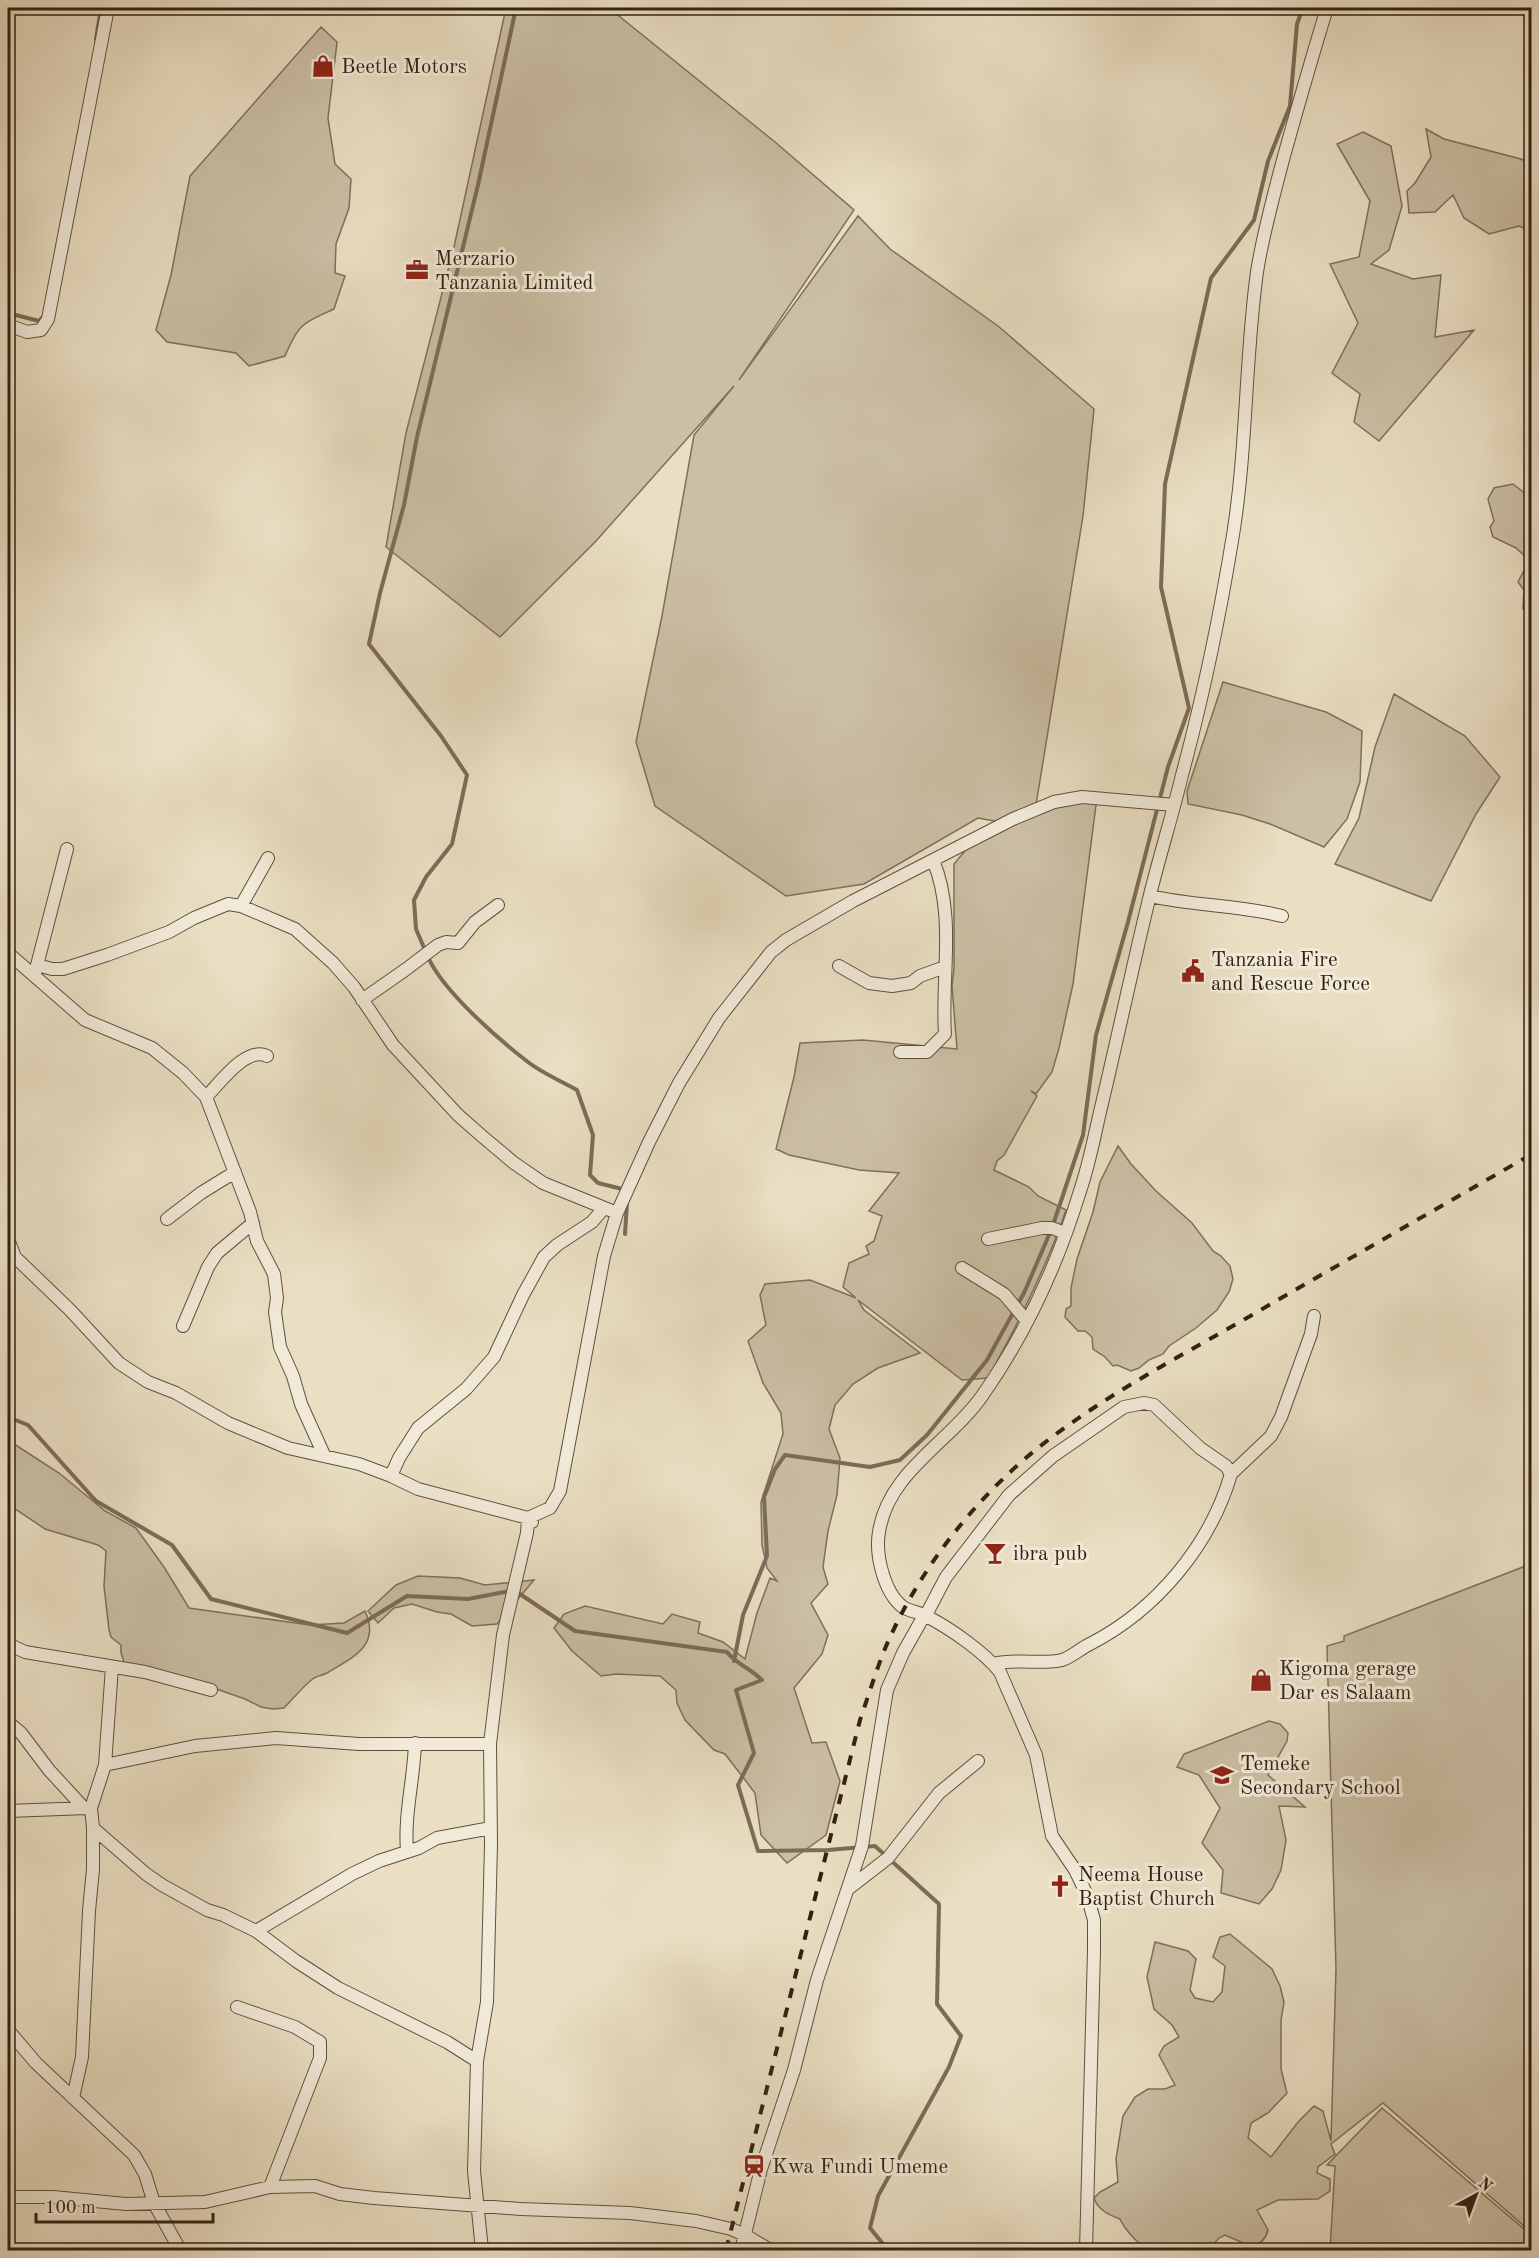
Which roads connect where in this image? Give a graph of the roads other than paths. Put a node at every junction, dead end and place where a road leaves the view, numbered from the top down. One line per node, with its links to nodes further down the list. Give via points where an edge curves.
1 (108, 8): 3 (street, via 48,319 41,330 27,332)
2 (1327, 8): 4 (street, via 1308,67 1258,265 1234,532)
3 (8, 325)
4 (1174, 805): 7 (street, via 1083,797 1054,802); 8 (street)
5 (67, 849): 15 (street)
6 (268, 858): 9 (street)
7 (933, 860): 14 (street, via 941,878 944,901); 22 (street, via 853,901 771,952 719,1018 679,1083)
8 (1150, 896): 11 (street); 25 (street, via 1090,1156)
9 (241, 906): 15 (street, via 215,908 169,932 108,955 63,969); 16 (street, via 300,933 333,963)
10 (498, 906): 16 (street, via 476,922 458,943 442,942)
11 (1282, 916)
12 (8, 953): 15 (street)
13 (839, 966): 14 (street, via 869,983 892,986 911,983)
14 (945, 967): 17 (street, via 945,1034 927,1052)
15 (36, 971): 19 (street, via 85,1020 152,1048)
16 (362, 1000): 21 (street, via 393,1045 474,1130 543,1183)
17 (900, 1052)
18 (267, 1056): 19 (street, via 246,1056)
19 (207, 1097): 20 (street)
20 (235, 1172): 23 (street); 24 (street)
21 (604, 1208): 22 (street); 35 (street, via 592,1222 544,1257 494,1357 466,1389 418,1428)
22 (617, 1213): 36 (street, via 604,1256 560,1491 550,1508)
23 (167, 1220)
24 (253, 1223): 32 (street, via 217,1253); 33 (street, via 276,1283 280,1347)
25 (1065, 1233): 27 (street, via 1042,1228); 31 (street)
26 (8, 1239): 28 (street)
27 (988, 1239)
28 (11, 1256): 33 (street, via 70,1310 119,1363 148,1382 264,1439)
29 (962, 1268): 31 (street, via 1004,1294)
30 (1314, 1316): 34 (street, via 1288,1399 1271,1436)
31 (1026, 1320): 37 (street, via 980,1398 909,1472 888,1501 878,1532 881,1568 901,1606)
32 (183, 1326)
33 (324, 1455): 35 (street)
34 (1231, 1474): 37 (street, via 1154,1405 1144,1402 1124,1407 1053,1456 1009,1495 946,1577); 39 (street, via 1216,1513 1185,1566 1129,1620 1062,1660 1008,1660)
35 (391, 1476): 36 (street, via 418,1489)
36 (531, 1520): 44 (street, via 503,1635)
37 (925, 1615): 39 (street); 52 (street, via 887,1690 864,1839)
38 (8, 1644): 40 (street, via 25,1652)
39 (993, 1664): 67 (street, via 1036,1755 1052,1836 1084,1886 1094,1920)
40 (112, 1667): 41 (street); 46 (street)
41 (211, 1690)
42 (8, 1722): 47 (street)
43 (415, 1743): 44 (street); 46 (street, via 359,1744 276,1738 195,1746); 51 (street)
44 (490, 1744): 50 (street)
45 (978, 1761): 52 (street, via 939,1793 888,1858)
46 (105, 1765): 47 (street)
47 (87, 1808): 48 (street); 49 (street)
48 (8, 1811)
49 (93, 1828): 53 (street, via 162,1885 207,1910); 57 (street, via 82,2056)
50 (491, 1828): 51 (street, via 437,1838); 56 (street, via 487,2002)
51 (407, 1851): 53 (street, via 352,1874)
52 (847, 1890): 62 (street)
53 (256, 1930): 56 (street, via 338,1988)
54 (237, 2007): 58 (street, via 295,2027 321,2046 320,2058)
55 (8, 2030): 57 (street)
56 (477, 2061): 61 (street)
57 (73, 2098): 60 (street, via 134,2155)
58 (270, 2187): 60 (street, via 205,2202); 61 (street, via 315,2186 340,2194)
59 (8, 2197): 60 (street)
60 (154, 2203): 63 (street)
61 (477, 2206): 62 (street, via 630,2213 696,2221); 64 (street)
62 (744, 2235): 65 (street); 66 (street)
63 (180, 2250)
64 (483, 2250)
65 (741, 2250)
66 (770, 2250)
67 (1086, 2250)

